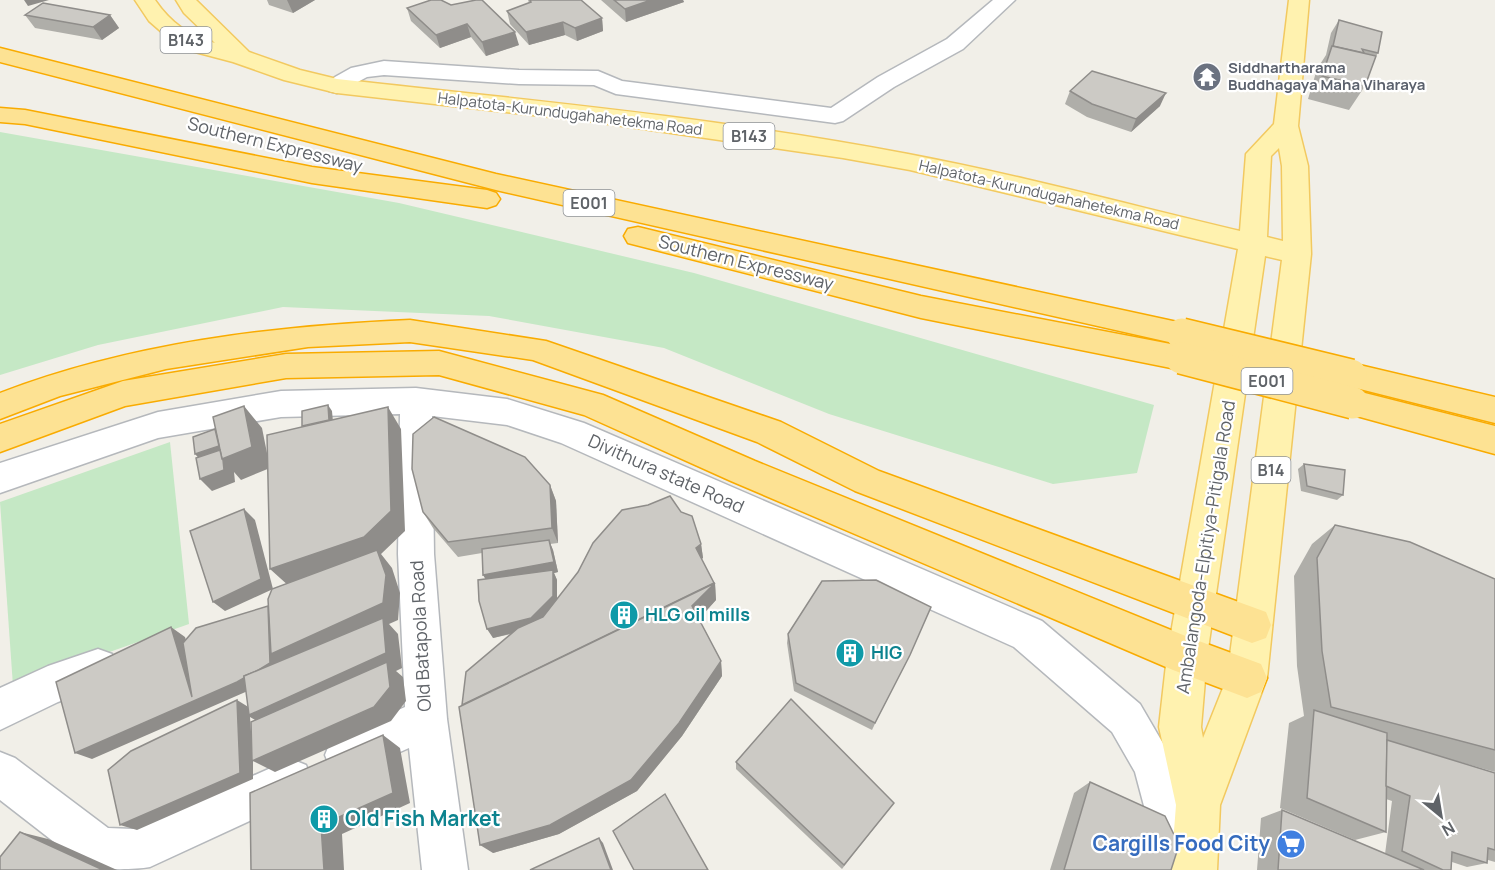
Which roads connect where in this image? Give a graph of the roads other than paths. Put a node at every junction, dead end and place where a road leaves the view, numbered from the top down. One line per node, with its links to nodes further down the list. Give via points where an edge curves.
1 (145, 0): 6 (main road, Halpatota-Kurundugahahetekma Road / B143, via 156,17 188,42)
2 (186, 0): 6 (main road, Halpatota-Kurundugahahetekma Road / B143)
3 (1005, 0): 10 (street, via 955,44)
4 (1299, 0): 11 (main road, B14)
5 (6, 45): 13 (highway, Southern Expressway / E001)
6 (241, 57): 8 (main road, Halpatota-Kurundugahahetekma Road / B143)
7 (0, 76): 13 (highway, Southern Expressway / E001)
8 (337, 86): 10 (street, via 352,74 384,68 598,78 616,87); 12 (main road, Halpatota-Kurundugahahetekma Road / B143, via 595,115)
9 (0, 115): 13 (highway, via 312,175)
10 (835, 116): 12 (street)
11 (1286, 126): 14 (main road, Ambalangoda-Elpitiya-Pitigala Road / B14, via 1259,154); 15 (main road, Ambalangoda-Elpitiya-Pitigala Road / B14, via 1295,166)
12 (843, 150): 14 (main road, Halpatota-Kurundugahahetekma Road / B143)
13 (497, 191): 16 (highway, Southern Expressway / E001, bridge, via 921,307 1182,346)
14 (1253, 242): 15 (main road, Halpatota-Kurundugahahetekma Road); 23 (main road, Ambalangoda-Elpitiya-Pitigala Road / B14)
15 (1297, 254): 24 (main road, Ambalangoda-Elpitiya-Pitigala Road / B14)
16 (1352, 389): 19 (highway, Southern Expressway / E001); 21 (highway, Southern Expressway / E001)
17 (416, 401): 22 (street, Divithura state Road, via 280,404 158,424); 29 (street, Old Batapola Road, via 399,560); 33 (street, Divithura state Road, via 507,412 572,433 1028,634 1126,718 1154,764)
18 (0, 406): 23 (highway, via 54,385 166,357 308,336 410,332 535,349 769,432 867,481)
19 (1495, 410)
20 (0, 438): 26 (highway, via 123,394 286,366 439,363 592,404)
21 (1495, 440)
22 (0, 478)
23 (1197, 604): 24 (highway); 26 (main road, Ambalangoda-Elpitiya-Pitigala Road / B14)
24 (1252, 625): 27 (main road, Ambalangoda-Elpitiya-Pitigala Road / B14)
25 (132, 655): 28 (street, via 48,686)
26 (1187, 656): 27 (highway); 31 (main road, Ambalangoda-Elpitiya-Pitigala Road / B14, via 1180,727)
27 (1247, 678): 31 (main road, Ambalangoda-Elpitiya-Pitigala Road / B14)
28 (0, 710)
29 (426, 718): 30 (street, via 134,851 101,850); 32 (street, Old Batapola Road)
30 (0, 773)
31 (1198, 806): 34 (main road, Ambalangoda-Elpitiya-Pitigala Road / B14)
32 (445, 870)
33 (1184, 870)
34 (1194, 870)

